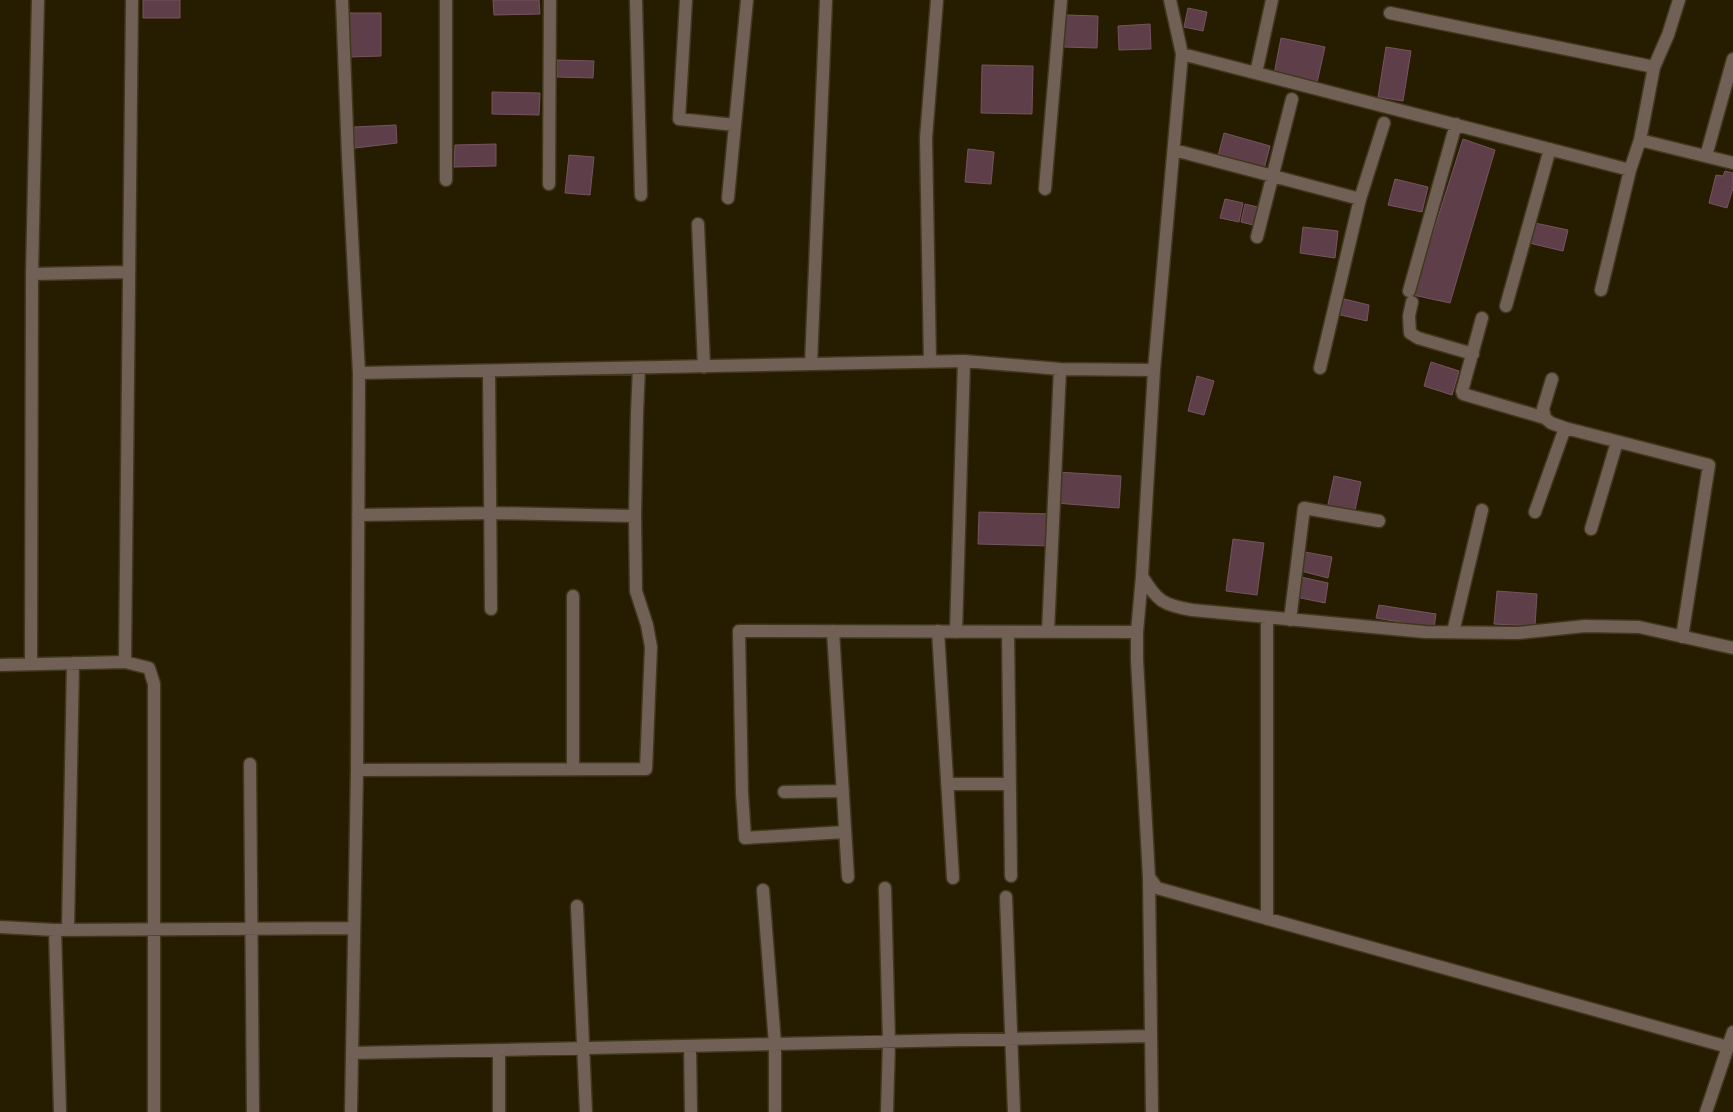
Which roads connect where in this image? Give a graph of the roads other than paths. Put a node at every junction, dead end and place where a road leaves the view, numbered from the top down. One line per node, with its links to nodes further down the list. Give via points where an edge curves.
1 (38, 0): 40 (street)
2 (132, 0): 39 (street)
3 (342, 0): 54 (street)
4 (446, 0): 31 (street)
5 (550, 0): 32 (street)
6 (636, 0): 34 (street)
7 (686, 0): 23 (street, via 679,119)
8 (747, 0): 23 (street)
9 (826, 0): 47 (street)
10 (937, 0): 46 (street, via 926,138)
11 (1061, 0): 33 (street)
12 (1170, 0): 16 (street)
13 (1272, 0): 19 (street)
14 (1679, 0): 18 (street)
15 (1390, 13): 18 (street)
16 (1182, 54): 19 (street); 26 (street)
17 (1733, 59): 27 (street)
18 (1654, 67): 24 (street)
19 (1256, 73): 22 (street)
20 (1292, 99): 30 (street)
21 (1384, 122): 36 (street)
22 (1456, 124): 25 (street); 44 (street, via 1410,297 1410,333)
23 (735, 125): 35 (street)
24 (1640, 140): 27 (street); 29 (street)
25 (1550, 149): 29 (street); 42 (street)
26 (1174, 150): 30 (street); 52 (street)
27 (1706, 156): 28 (street)
28 (1733, 163)
29 (1630, 170): 41 (street)
30 (1272, 176): 36 (street); 38 (street)
31 (446, 180)
32 (550, 184)
33 (1045, 189)
34 (641, 195)
35 (728, 198)
36 (1360, 199): 50 (street)
37 (698, 224): 48 (street)
38 (1256, 237)
39 (129, 272): 40 (street); 80 (street)
40 (32, 274): 82 (street)
41 (1601, 290)
42 (1506, 306)
43 (1482, 318): 44 (street)
44 (1473, 354): 56 (street, via 1463,394)
45 (964, 361): 46 (street); 51 (street); 73 (street)
46 (930, 362): 47 (street)
47 (811, 364): 48 (street)
48 (704, 367): 49 (street)
49 (639, 368): 53 (street); 63 (street)
50 (1320, 368)
51 (1060, 369): 52 (street); 75 (street)
52 (1154, 370): 66 (street)
53 (489, 371): 54 (street); 61 (street)
54 (359, 373): 62 (street)
55 (1552, 379): 56 (street, via 1543,409)
56 (1545, 418): 57 (street)
57 (1564, 428): 58 (street); 60 (street)
58 (1616, 442): 65 (street); 78 (street, via 1709,464)
59 (1482, 510): 77 (street)
60 (1535, 512)
61 (490, 513): 62 (street); 63 (street); 68 (street)
62 (358, 515): 86 (street)
63 (635, 516): 85 (street, via 636,591 651,646 646,769)
64 (1379, 522): 70 (street, via 1304,508)
65 (1591, 529)
66 (1142, 576): 69 (street, via 1154,595 1170,606); 76 (street)
67 (573, 596): 85 (street)
68 (491, 609)
69 (1267, 617): 70 (street); 100 (street)
70 (1290, 620): 77 (street)
71 (833, 631): 72 (street); 89 (street); 91 (street, via 739,631 742,793 745,838)
72 (938, 631): 73 (street); 87 (street)
73 (956, 632): 74 (street)
74 (1008, 632): 75 (street); 88 (street)
75 (1048, 632): 76 (street)
76 (1137, 632): 94 (street)
77 (1453, 632): 78 (street, via 1518,633 1585,626 1638,627)
78 (1682, 637): 79 (street)
79 (1733, 648)
80 (125, 662): 81 (street); 104 (street, via 149,668 154,684)
81 (72, 663): 82 (street); 106 (street)
82 (31, 664): 83 (street)
83 (0, 665)
84 (250, 764): 102 (street)
85 (573, 769): 86 (street)
86 (356, 770): 103 (street)
87 (947, 784): 88 (street); 95 (street)
88 (1010, 784): 92 (street)
89 (843, 791): 90 (street); 91 (street)
90 (784, 792)
91 (846, 832): 93 (street)
92 (1011, 876)
93 (848, 877)
94 (1149, 877): 100 (street, via 1157,888); 108 (street)
95 (953, 878)
96 (885, 888): 110 (street)
97 (763, 890): 111 (street)
98 (1006, 897): 109 (street)
99 (577, 906): 114 (street)
100 (1267, 919): 113 (street)
101 (0, 928): 105 (street)
102 (251, 928): 103 (street); 104 (street); 120 (street)
103 (354, 928): 116 (street)
104 (153, 929): 106 (street); 119 (street)
105 (55, 930): 106 (street); 118 (street)
106 (68, 930)
107 (1733, 1032): 113 (street)
108 (1151, 1036): 109 (street); 127 (street)
109 (1010, 1039): 110 (street); 126 (street)
110 (889, 1042): 111 (street); 125 (street)
111 (775, 1044): 112 (street); 117 (street)
112 (690, 1046): 114 (street); 124 (street)
113 (1728, 1047): 128 (street)
114 (583, 1049): 115 (street); 123 (street)
115 (499, 1050): 116 (street); 122 (street)
116 (352, 1053): 121 (street)
117 (775, 1110)
118 (60, 1112)
119 (154, 1112)
120 (253, 1112)
121 (351, 1112)
122 (499, 1112)
123 (586, 1112)
124 (691, 1112)
125 (887, 1112)
126 (1014, 1112)
127 (1152, 1112)
128 (1706, 1112)

